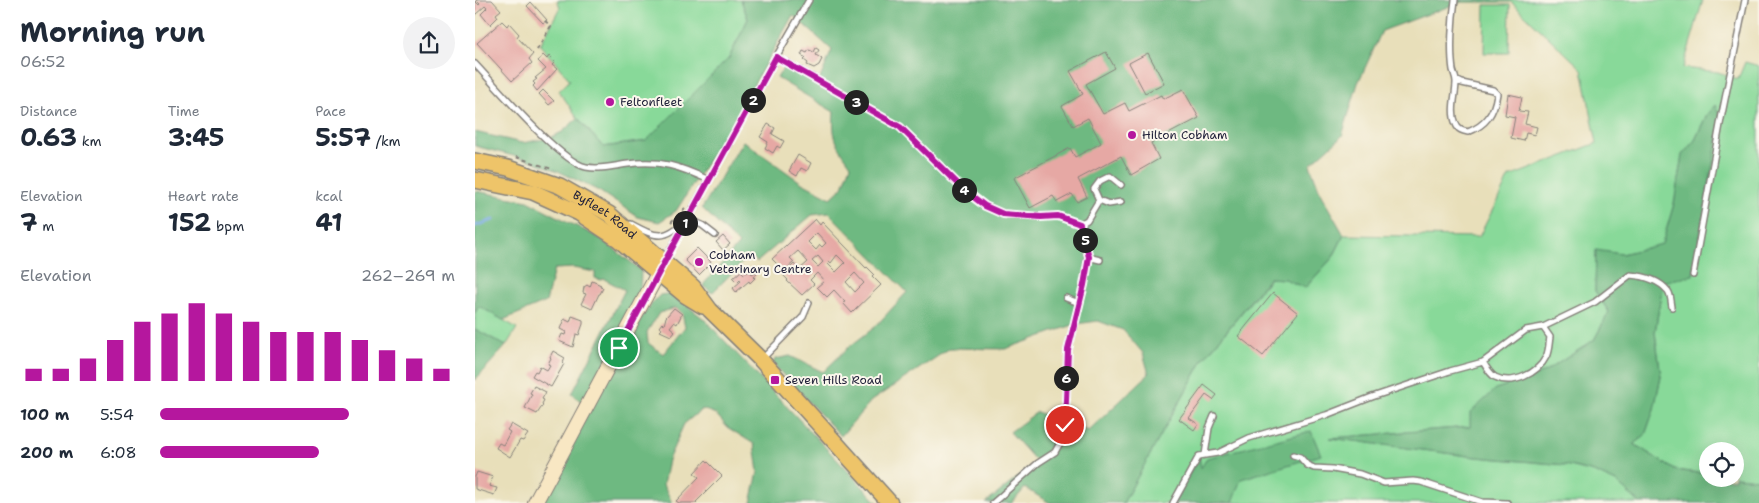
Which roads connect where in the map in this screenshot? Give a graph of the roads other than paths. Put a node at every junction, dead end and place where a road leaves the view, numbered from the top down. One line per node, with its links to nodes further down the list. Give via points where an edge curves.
1 (809, 0): 4 (lane)
2 (1455, 0): 6 (lane, via 1452,26)
3 (1745, 0): 20 (lane)
4 (776, 57): 9 (lane); 15 (lane, via 900,127 963,189 985,206 1003,214 1058,216)
5 (475, 64): 9 (lane, via 549,142 577,164 597,168 666,164)
6 (1456, 80): 6 (lane, via 1454,118 1456,126 1468,132 1485,123 1492,114 1497,94)
7 (475, 161): 13 (main road, Byfleet Road, via 508,168 560,186)
8 (475, 180): 19 (main road, Byfleet Road, via 533,192 579,213)
9 (709, 180): 14 (lane)
10 (1121, 185): 11 (lane, via 1110,176 1100,182 1094,189)
11 (1099, 200): 12 (lane, via 1109,204); 15 (lane, via 1087,220)
12 (1121, 202)
13 (609, 214): 14 (lane, via 660,235 670,234); 19 (main road, Byfleet Road)
14 (687, 219): 16 (lane); 19 (lane)
15 (1080, 224): 17 (lane)
16 (715, 235)
17 (1089, 257): 18 (lane); 23 (lane)
18 (1100, 260)
19 (658, 266): 26 (main road, Byfleet Road, via 685,295 710,310); 31 (main road, via 650,288)
20 (1693, 275)
21 (1066, 298): 23 (lane)
22 (809, 303): 26 (lane, via 803,317)
23 (1079, 303): 33 (lane, via 1068,350 1065,425 1060,443 1055,452)
24 (1672, 307): 25 (lane, via 1669,292 1660,284 1646,276 1630,275 1595,302)
25 (1543, 327): 27 (lane, via 1526,330); 27 (lane, via 1550,337 1547,356 1539,367 1521,378 1506,380 1493,376)
26 (761, 360): 32 (main road, Byfleet Road)
27 (1483, 362): 29 (lane)
28 (1214, 416): 29 (lane)
29 (1205, 455): 34 (lane, via 1199,456)
30 (1293, 455): 35 (lane, via 1314,468 1360,474 1384,482 1421,482 1482,502)
31 (535, 503)
32 (890, 503)
33 (993, 503)
34 (1173, 503)
35 (1507, 503)

